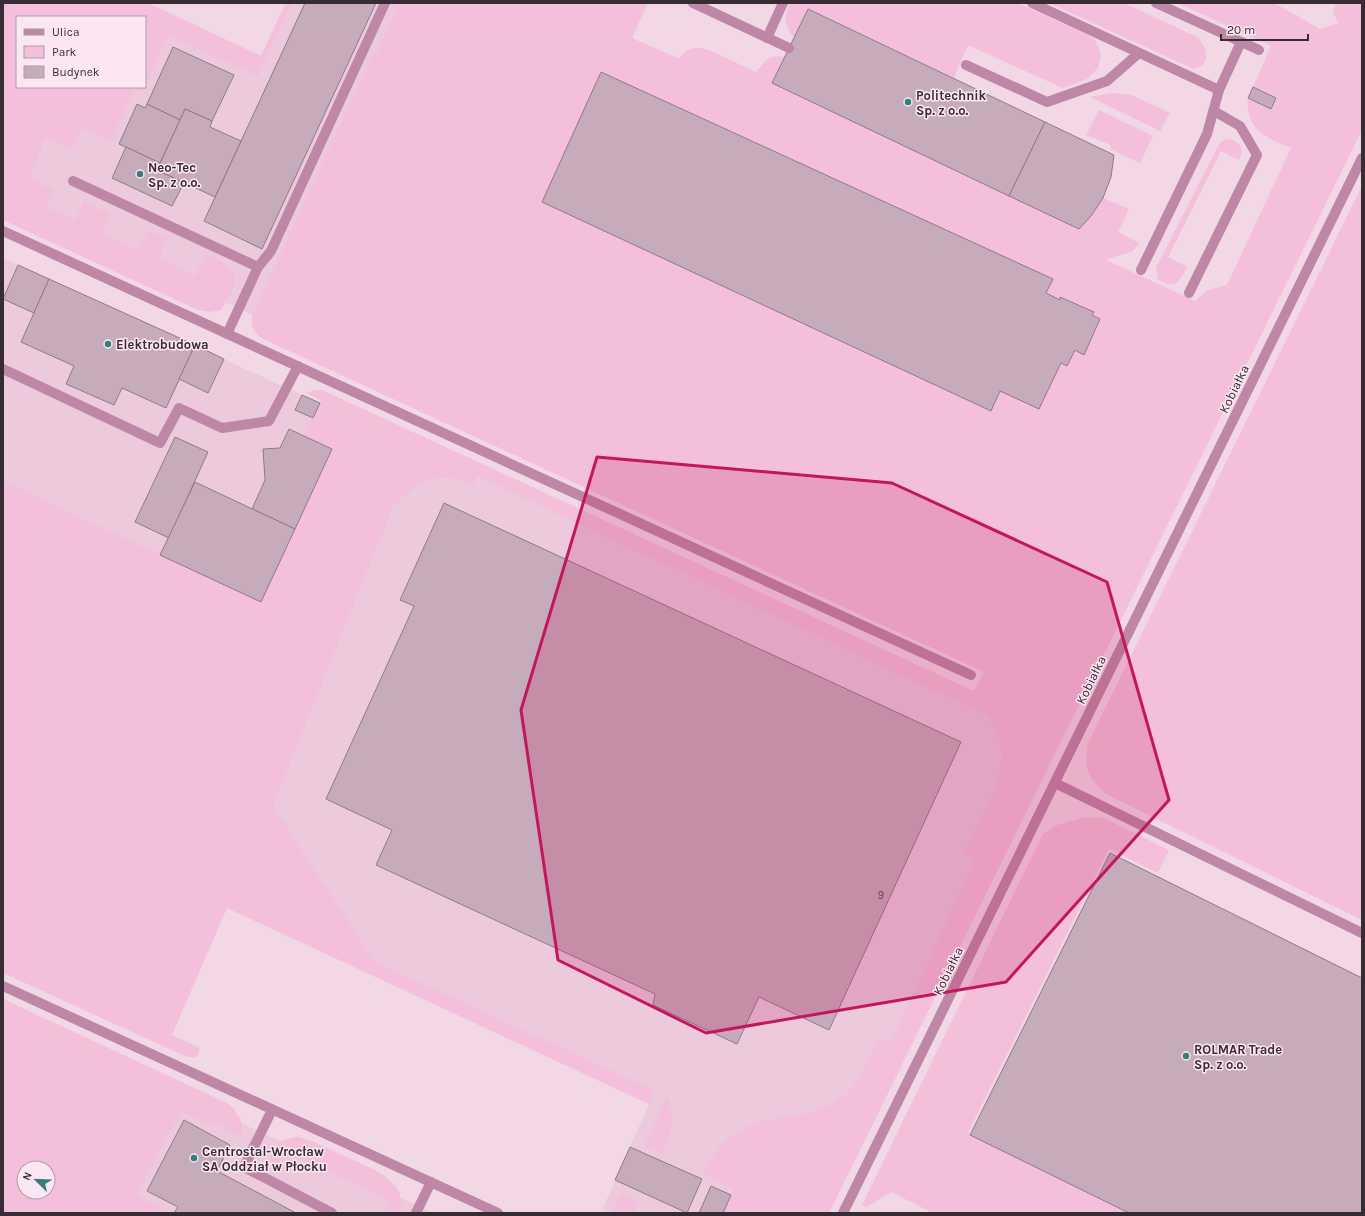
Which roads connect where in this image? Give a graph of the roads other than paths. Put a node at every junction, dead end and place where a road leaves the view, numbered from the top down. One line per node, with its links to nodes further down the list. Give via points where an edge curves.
1 (385, 3): 17 (street, via 271,251)
2 (693, 3): 6 (street)
3 (783, 3): 6 (street)
4 (1032, 3): 10 (street)
5 (1156, 3): 7 (street)
6 (767, 38): 8 (street)
7 (1241, 42): 9 (street); 12 (street)
8 (789, 48)
9 (1259, 50)
10 (1139, 53): 11 (street, via 1107,81 1047,102); 12 (street)
11 (966, 65)
12 (1219, 90): 13 (street)
13 (1214, 111): 18 (street, via 1207,134); 19 (street, via 1240,126 1257,156)
14 (1362, 158): 24 (street, Kobiałka)
15 (73, 181): 17 (street)
16 (3, 231): 20 (street)
17 (258, 267): 20 (street)
18 (1141, 270)
19 (1188, 293)
20 (227, 334): 21 (street)
21 (298, 366): 22 (street, via 269,421 222,428 179,408 160,443); 23 (street)
22 (3, 369)
23 (971, 675)
24 (1055, 783): 25 (street); 32 (street, Kobiałka)
25 (1362, 934)
26 (3, 986): 27 (street)
27 (272, 1110): 28 (street); 29 (street, via 244,1167)
28 (431, 1182): 30 (street); 31 (street)
29 (332, 1213)
30 (416, 1213)
31 (498, 1213)
32 (843, 1213)

